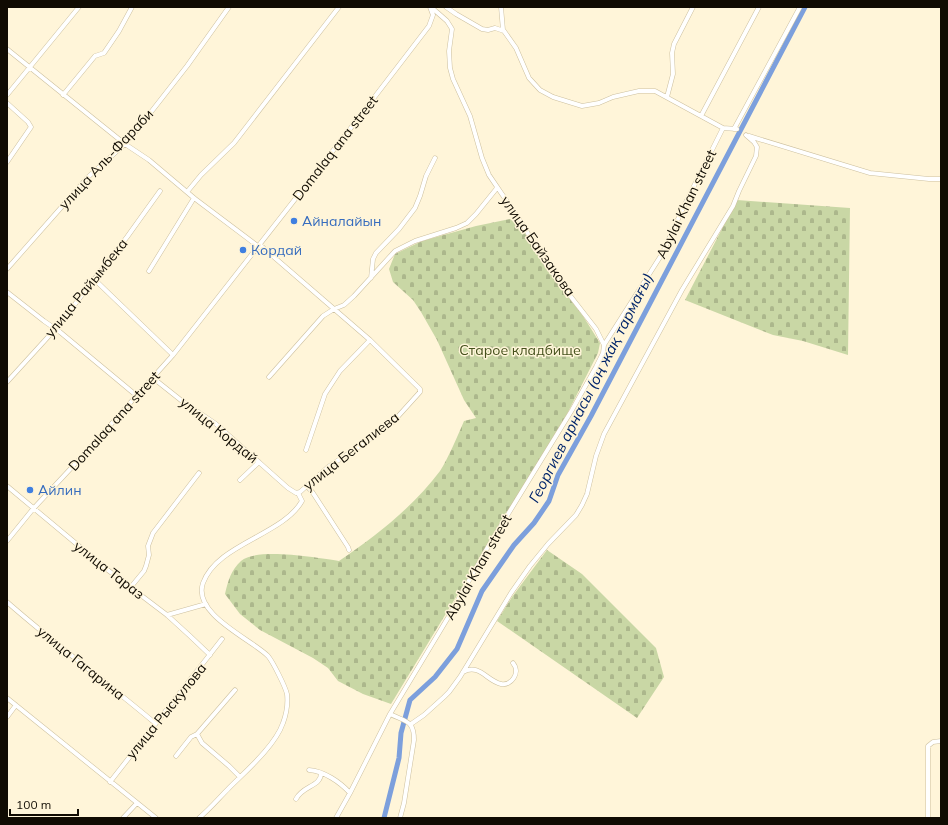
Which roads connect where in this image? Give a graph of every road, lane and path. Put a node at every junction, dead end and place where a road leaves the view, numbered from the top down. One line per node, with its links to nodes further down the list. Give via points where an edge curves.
1 (79, 7): 14 (street)
2 (132, 7): 16 (street, via 104,53 95,56)
3 (229, 7): 21 (street, улица Аль-Фараби, via 187,66)
4 (339, 7): 27 (street, via 234,143)
5 (431, 7): 11 (street, улица Байзакова); 25 (street, улица Байзакова, via 452,29 449,51 453,79 470,116 482,158)
6 (446, 7): 12 (street, via 482,29)
7 (501, 7): 12 (street)
8 (693, 7): 17 (street, via 683,20 674,44 673,74)
9 (759, 7): 19 (street)
10 (800, 7): 20 (street, via 735,129)
11 (432, 14): 29 (street, Domalaq ana street, via 429,26)
12 (503, 30): 17 (street, via 516,48 529,78 540,90 553,97 582,106 648,90)
13 (7, 49): 14 (street, улица Бегалиева)
14 (28, 68): 15 (street); 16 (street, улица Бегалиева)
15 (7, 95)
16 (63, 95): 21 (street, улица Бегалиева)
17 (667, 97): 19 (street)
18 (7, 104): 23 (street, via 31,127)
19 (701, 116): 20 (street)
20 (723, 128): 38 (street, Abylai Khan street, via 662,254)
21 (125, 144): 27 (street, улица Бегалиева, via 149,160); 30 (street, улица Аль-Фараби, via 88,177)
22 (435, 158): 32 (street, via 415,208 376,253 373,259)
23 (7, 162)
24 (941, 179): 61 (street, via 870,173 746,135 757,147 756,156 733,206 686,283 604,434 582,505 527,570)
25 (497, 188): 32 (street, улица Байзакова, via 467,222 403,246 389,257); 38 (street, улица Байзакова, via 547,266 596,328)
26 (160, 191): 33 (street, улица Райымбека)
27 (187, 192): 28 (street, улица Бегалиева)
28 (194, 198): 29 (street, улица Бегалиева); 31 (street)
29 (260, 246): 35 (street, улица Бегалиева); 39 (street, Domalaq ana street)
30 (7, 269)
31 (149, 271)
32 (372, 278): 35 (street, улица Байзакова, via 344,305)
33 (94, 279): 36 (street, улица Райымбека); 39 (street)
34 (7, 292): 36 (street)
35 (334, 309): 37 (street, улица Бегалиева); 40 (street, via 323,316)
36 (55, 328): 42 (street, улица Райымбека); 43 (street)
37 (370, 340): 44 (street, улица Бегалиева, via 340,371 325,394); 49 (street, улица Бегалиева, via 420,391 387,427 328,467)
38 (604, 345): 65 (street, Abylai Khan street, via 603,353 572,410)
39 (173, 355): 41 (street, Domalaq ana street)
40 (269, 377)
41 (153, 378): 43 (street, Domalaq ana street); 45 (street, улица Кордай, via 216,424)
42 (7, 382)
43 (137, 396): 51 (street, Domalaq ana street)
44 (306, 450)
45 (259, 462): 47 (street); 50 (street, улица Кордай)
46 (199, 473): 54 (street, via 153,533 144,571)
47 (240, 480)
48 (7, 486): 51 (street, улица Тараз)
49 (307, 486): 50 (street, улица Бегалиева); 53 (street, via 335,525)
50 (297, 493): 56 (street, улица Бегалиева, via 302,503 288,517 222,558 208,574 202,589)
51 (34, 509): 52 (street, Domalaq ana street); 54 (street, улица Тараз)
52 (7, 541)
53 (349, 550)
54 (130, 588): 57 (street, улица Тараз)
55 (7, 602): 68 (street, улица Гагарина)
56 (206, 604): 57 (street); 74 (street, via 225,626 269,657 286,692 283,725 270,745)
57 (167, 615): 59 (street, улица Тараз)
58 (222, 639): 59 (street, улица Рыскулова)
59 (210, 655): 68 (street, улица Рыскулова)
60 (513, 663): 61 (street, via 516,674 506,684 501,684 475,670)
61 (463, 672): 67 (street, via 444,697 424,715)
62 (235, 690): 69 (street)
63 (7, 698): 64 (street)
64 (16, 705): 66 (street); 75 (street)
65 (390, 714): 67 (street); 76 (street, Abylai Khan street)
66 (7, 717)
67 (407, 722): 83 (street, via 414,730 414,740)
68 (155, 723): 75 (street, улица Рыскулова)
69 (197, 734): 71 (street, via 191,737); 74 (street, via 202,743)
70 (941, 741): 84 (street, via 928,746)
71 (176, 756)
72 (309, 770): 73 (street)
73 (321, 773): 76 (street); 77 (street, via 320,779 302,790)
74 (240, 777): 81 (street)
75 (110, 782): 78 (street)
76 (350, 793): 82 (street, Abylai Khan street)
77 (296, 799)
78 (137, 804): 79 (street); 80 (street)
79 (124, 818)
80 (156, 818)
81 (199, 818)
82 (336, 818)
83 (400, 818)
84 (928, 818)

